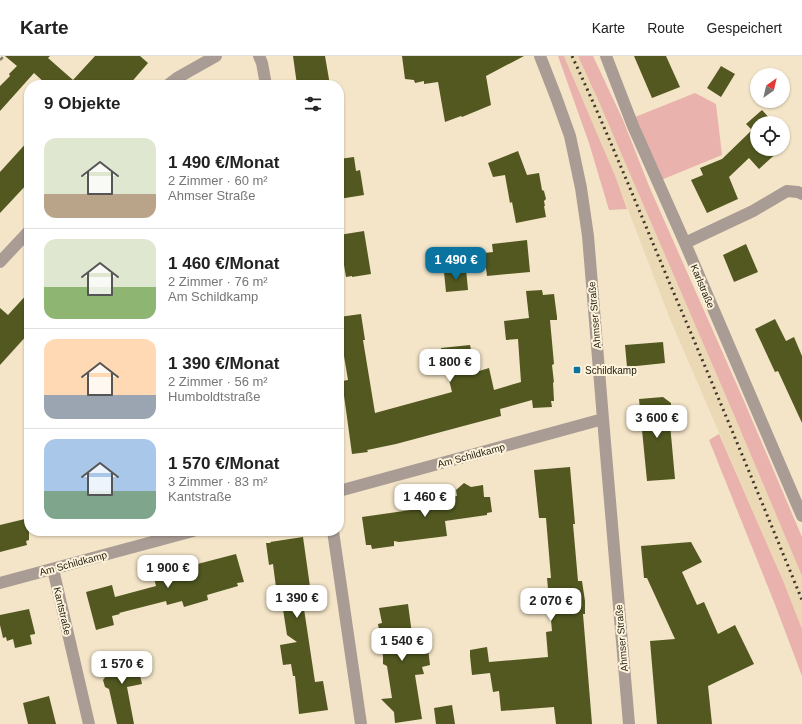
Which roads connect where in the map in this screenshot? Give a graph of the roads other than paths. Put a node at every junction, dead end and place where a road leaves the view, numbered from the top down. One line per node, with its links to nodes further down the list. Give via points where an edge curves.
1 (216, 56): 5 (street)
2 (259, 56): 6 (street)
3 (540, 56): 11 (street, Ahmser Straße, via 570,136 581,188 588,236)
4 (606, 56): 9 (street, Karlstraße, via 632,126)
5 (174, 80)
6 (265, 80)
7 (802, 194): 9 (street, via 787,192)
8 (24, 236): 10 (street)
9 (685, 243): 13 (street, Karlstraße)
10 (0, 262)
11 (603, 419): 12 (street, Am Schildkamp); 20 (street, Ahmser Straße)
12 (344, 490)
13 (802, 516)
14 (175, 536): 16 (street, Am Schildkamp)
15 (334, 536): 19 (street)
16 (53, 569): 17 (street, Am Schildkamp); 18 (street, Kantstraße)
17 (0, 583)
18 (89, 724)
19 (361, 724)
20 (629, 724)

